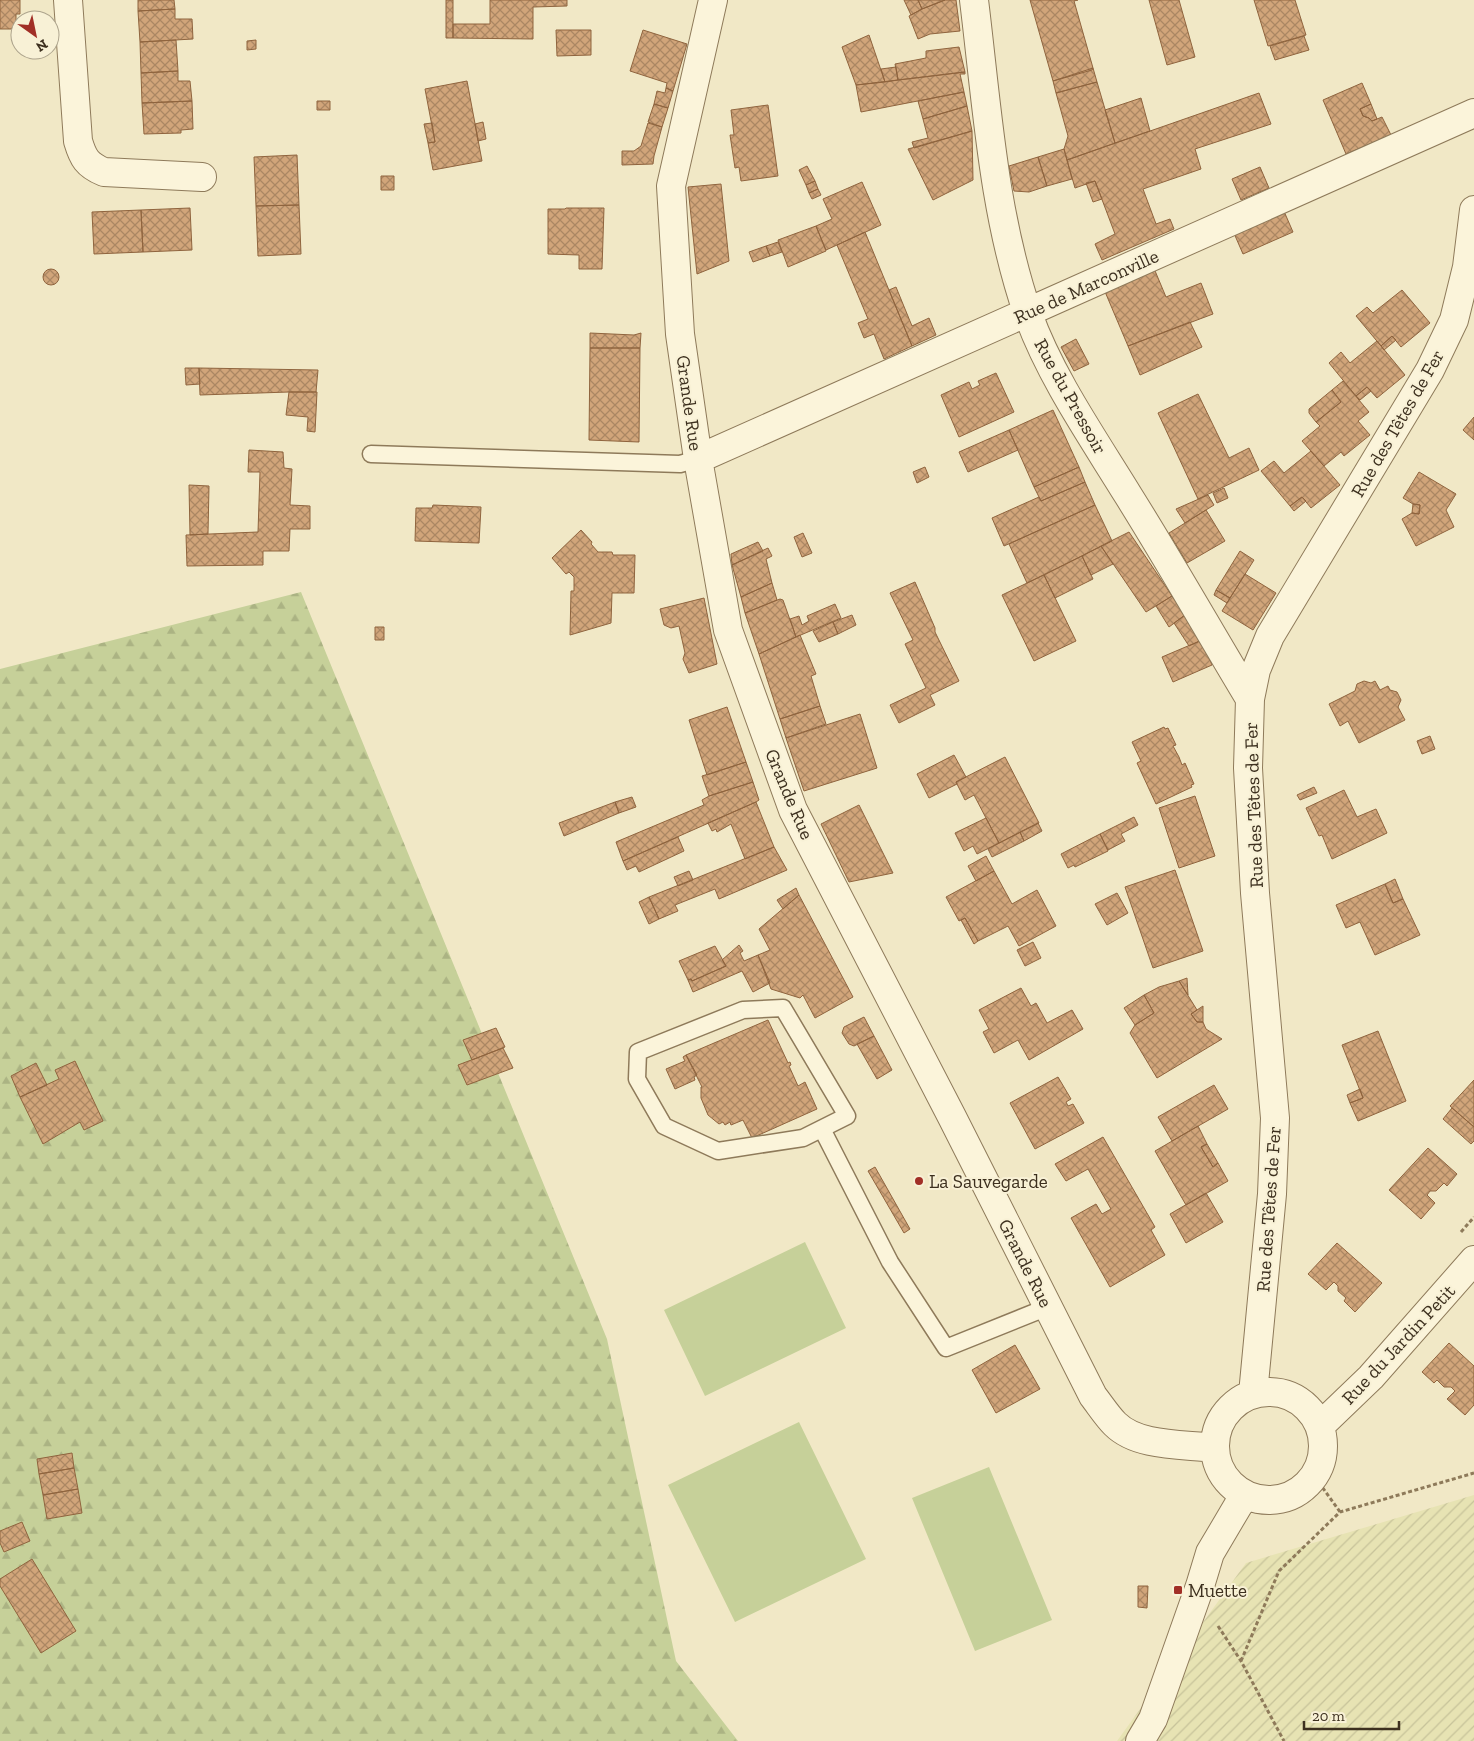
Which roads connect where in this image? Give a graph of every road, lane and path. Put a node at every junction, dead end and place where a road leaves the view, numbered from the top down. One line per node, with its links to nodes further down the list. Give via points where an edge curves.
1 (68, 0): 5 (street, via 78,141 82,155 91,166 104,172)
2 (713, 0): 11 (street, Grande Rue, via 671,186 680,334)
3 (974, 0): 7 (street, Rue du Pressoir, via 998,199 1009,253)
4 (1474, 113): 7 (street, Rue de Marconville)
5 (202, 176)
6 (1474, 210): 9 (street, Rue des Têtes de Fer, via 1463,283 1454,320)
7 (1027, 312): 11 (street, Rue de Marconville); 12 (street, Rue du Pressoir, via 1076,411)
8 (1474, 327): 9 (street)
9 (1444, 341): 12 (street, Rue des Têtes de Fer, via 1412,402 1270,636 1256,670)
10 (371, 454): 11 (lane, via 680,464)
11 (698, 459): 15 (street, Grande Rue, via 728,630 793,810)
12 (1250, 699): 16 (street, Rue des Têtes de Fer, via 1249,778 1255,893 1275,1118 1272,1194)
13 (822, 1129): 13 (lane, via 803,1138 718,1151 664,1126 637,1079 638,1052 743,1010 782,1008 847,1116); 15 (lane, via 890,1262 946,1348)
14 (1474, 1260): 17 (street, Rue du Jardin Petit, via 1371,1377)
15 (1048, 1307): 18 (street, Grande Rue, via 1094,1396 1114,1423 1142,1440)
16 (1253, 1394): 17 (street, via 1280,1392 1305,1404); 18 (street, via 1224,1414)
17 (1320, 1426): 20 (street, via 1324,1452)
18 (1214, 1448): 21 (street, via 1218,1468 1229,1485)
19 (1474, 1473): 22 (path)
20 (1315, 1476): 21 (street, via 1296,1494 1271,1501); 22 (path)
21 (1246, 1496): 23 (street, via 1210,1553 1153,1719)
22 (1340, 1512): 24 (path, via 1279,1571 1241,1661)
23 (1140, 1741)
24 (1284, 1741)

